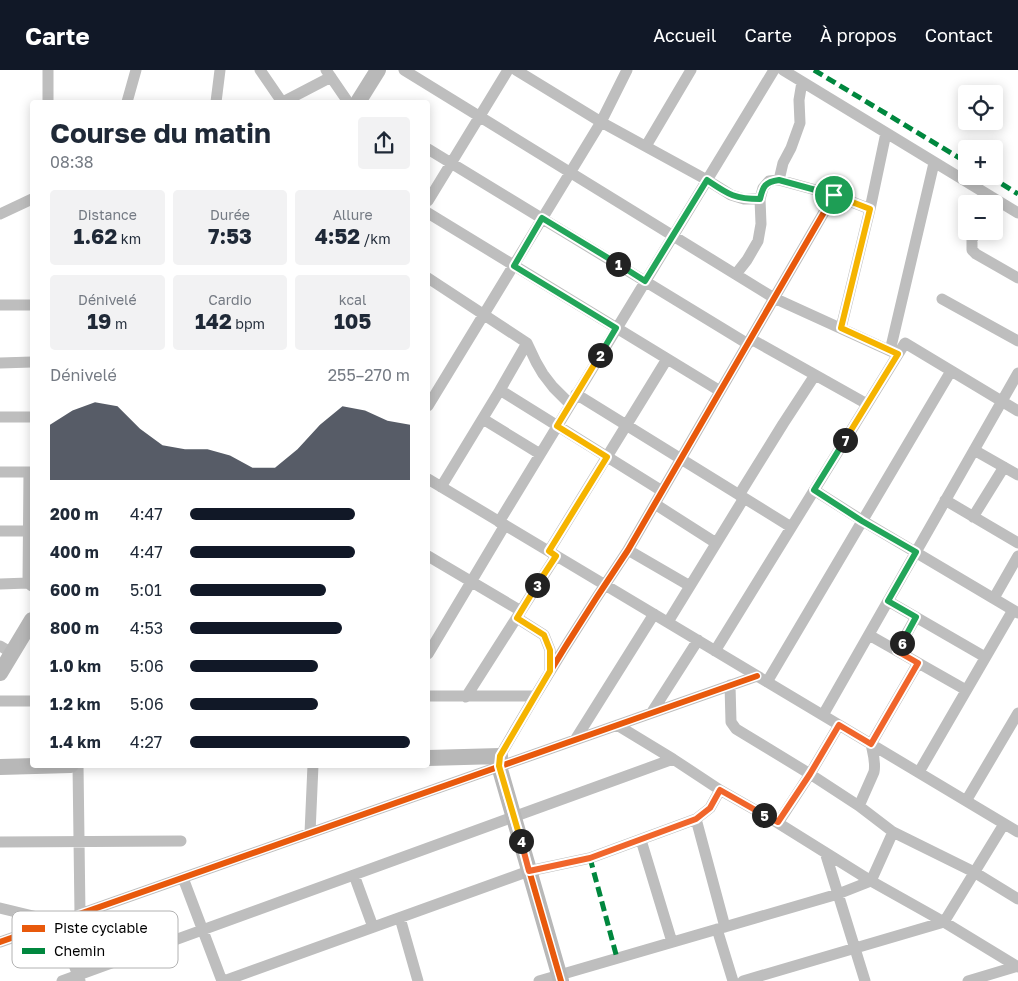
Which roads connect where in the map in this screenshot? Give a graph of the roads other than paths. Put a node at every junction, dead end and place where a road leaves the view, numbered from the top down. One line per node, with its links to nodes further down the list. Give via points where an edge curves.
1 (48, 70): 15 (street)
2 (136, 70): 16 (street)
3 (220, 70): 17 (street)
4 (260, 70): 18 (street)
5 (404, 70): 22 (street)
6 (508, 70): 22 (street)
7 (516, 70): 23 (street)
8 (691, 70): 25 (street)
9 (774, 70): 30 (street)
10 (783, 70): 14 (street)
11 (375, 71): 21 (street)
12 (624, 71): 23 (street)
13 (328, 74): 19 (street); 20 (street)
14 (802, 82): 24 (street); 31 (street, via 800,123)
15 (48, 100)
16 (128, 100)
17 (216, 100)
18 (282, 100)
19 (286, 100)
20 (347, 100)
21 (359, 100)
22 (480, 116): 27 (street); 29 (street)
23 (601, 122): 25 (street); 29 (street)
24 (886, 133): 28 (street); 38 (street)
25 (646, 146): 30 (street)
26 (430, 150): 27 (street)
27 (451, 163): 34 (street); 42 (street)
28 (934, 163): 33 (street); 60 (street)
29 (570, 172): 42 (street); 43 (street)
30 (707, 180): 35 (street, via 731,195); 43 (street)
31 (779, 180): 32 (street); 35 (street, via 770,181 763,188)
32 (834, 195): 38 (street); 50 (street)
33 (982, 195)
34 (430, 198)
35 (760, 199): 46 (street, via 758,241)
36 (30, 200): 40 (street)
37 (1003, 206): 39 (street)
38 (870, 209): 56 (street)
39 (1018, 212)
40 (0, 214)
41 (430, 214): 45 (street)
42 (542, 218): 45 (street); 49 (street)
43 (673, 236): 46 (street); 49 (street)
44 (972, 240): 47 (street, via 972,250 976,254)
45 (514, 266): 54 (street); 55 (street)
46 (736, 274): 50 (street)
47 (1018, 278)
48 (430, 279): 54 (street)
49 (645, 281): 55 (street); 57 (street)
50 (774, 298): 56 (street); 57 (street)
51 (942, 299): 58 (street)
52 (0, 305): 53 (street)
53 (30, 305)
54 (484, 314): 59 (street); 71 (street)
55 (616, 328): 61 (street); 69 (street)
56 (841, 328): 60 (street)
57 (749, 341): 66 (street); 68 (street)
58 (1018, 341)
59 (527, 343): 67 (street); 72 (street, via 543,374)
60 (894, 352): 64 (street, via 905,343); 73 (street)
61 (667, 359): 68 (street); 78 (street)
62 (0, 362): 63 (street)
63 (30, 362)
64 (951, 371): 70 (street); 96 (street)
65 (1018, 373): 70 (street)
66 (815, 375): 73 (street); 92 (street)
67 (500, 390): 77 (street); 79 (street)
68 (720, 391): 83 (street)
69 (576, 394): 72 (street); 78 (street)
70 (1002, 401): 74 (street); 80 (street)
71 (430, 403)
72 (570, 404): 79 (street)
73 (867, 404): 90 (street)
74 (1018, 411)
75 (0, 417): 76 (street)
76 (30, 417)
77 (483, 419): 81 (street); 89 (street)
78 (626, 425): 82 (street); 83 (street)
79 (557, 426): 81 (street); 82 (street)
80 (974, 450): 84 (street); 93 (street)
81 (540, 454): 97 (street)
82 (607, 457): 91 (street); 105 (street)
83 (681, 459): 91 (street); 92 (street)
84 (1004, 467): 87 (street); 95 (street)
85 (0, 472): 86 (street)
86 (30, 472)
87 (1018, 475)
88 (430, 480): 89 (street)
89 (441, 487): 97 (street)
90 (814, 490): 96 (street); 98 (street)
91 (662, 491): 94 (street)
92 (742, 496): 98 (street); 101 (street)
93 (945, 500): 95 (street); 104 (street)
94 (655, 504): 101 (street); 103 (street)
95 (974, 517): 102 (street)
96 (862, 521): 104 (street); 132 (street)
97 (502, 523): 105 (street); 108 (street)
98 (791, 527): 125 (street)
99 (0, 531): 100 (street)
100 (30, 531)
101 (716, 543): 112 (street)
102 (1018, 543)
103 (628, 550): 111 (street); 112 (street)
104 (916, 552): 113 (street); 114 (street)
105 (552, 554): 111 (street); 117 (street)
106 (1018, 556): 113 (street)
107 (430, 557): 108 (street)
108 (471, 582): 117 (street); 124 (street)
109 (0, 584): 110 (street)
110 (30, 585)
111 (605, 585): 116 (street); 129 (street)
112 (690, 586): 120 (street)
113 (994, 598): 115 (street)
114 (888, 601): 118 (street); 121 (street)
115 (1015, 611): 127 (street)
116 (654, 614): 120 (street); 145 (street)
117 (519, 615): 129 (street, via 544,635 550,650); 137 (street)
118 (916, 617): 126 (street); 127 (street)
119 (30, 622): 123 (street)
120 (668, 622): 122 (street)
121 (869, 635): 126 (street); 142 (street)
122 (698, 640): 125 (street); 140 (street)
123 (6, 649): 130 (street)
124 (430, 651)
125 (715, 651): 131 (street)
126 (897, 651): 128 (street)
127 (985, 657): 134 (street)
128 (918, 663): 134 (street); 146 (street)
129 (550, 671): 136 (street)
130 (0, 673)
131 (756, 676): 132 (street); 133 (street)
132 (768, 682): 142 (street)
133 (730, 685): 140 (street); 155 (street, via 733,726)
134 (966, 690): 154 (street)
135 (430, 696): 137 (street)
136 (535, 696): 137 (street); 149 (street)
137 (466, 697)
138 (30, 701): 139 (street)
139 (0, 702)
140 (652, 712): 143 (street)
141 (1018, 713): 157 (street)
142 (823, 715): 144 (street)
143 (618, 724): 145 (street); 148 (street)
144 (839, 725): 146 (street); 155 (street)
145 (574, 740): 149 (street)
146 (871, 744): 154 (street); 158 (street, via 874,772)
147 (430, 758): 149 (street)
148 (673, 759): 156 (street); 159 (street)
149 (499, 761): 159 (street); 165 (street)
150 (30, 766): 151 (street)
151 (0, 767)
152 (78, 768): 168 (street)
153 (313, 768): 165 (street)
154 (919, 772): 157 (street)
155 (810, 774): 158 (street); 161 (street)
156 (720, 790): 160 (street, via 710,808); 161 (street)
157 (966, 801): 162 (street)
158 (859, 806): 163 (street)
159 (514, 817): 171 (street); 173 (street)
160 (696, 819): 166 (street); 185 (street)
161 (778, 822): 170 (street)
162 (1004, 824): 164 (street); 172 (street)
163 (893, 832): 172 (street); 175 (street)
164 (1018, 832)
165 (310, 833): 174 (street)
166 (640, 840): 171 (street, via 590,858); 190 (street)
167 (0, 842): 168 (street)
168 (79, 842): 169 (street); 180 (street)
169 (181, 842)
170 (825, 852): 175 (street); 176 (street)
171 (529, 871): 182 (street); 195 (street)
172 (974, 872): 177 (street); 183 (street)
173 (354, 875): 184 (street); 186 (street)
174 (183, 878): 181 (street); 186 (street)
175 (871, 881): 176 (street); 183 (street)
176 (838, 894): 185 (street); 191 (street)
177 (1018, 899)
178 (0, 908): 179 (street)
179 (12, 911)
180 (80, 911)
181 (89, 911)
182 (400, 918): 184 (street); 198 (street)
183 (944, 922): 191 (street); 192 (street)
184 (373, 927): 196 (street)
185 (721, 928): 190 (street); 200 (street)
186 (203, 930): 188 (street); 196 (street)
187 (12, 938): 189 (street)
188 (178, 940)
189 (0, 942)
190 (672, 942): 195 (street)
191 (855, 948): 201 (street); 202 (street)
192 (1018, 967): 203 (street)
193 (105, 968): 194 (street)
194 (79, 978): 197 (street)
195 (560, 978): 199 (street)
196 (229, 980)
197 (62, 981)
198 (418, 981)
199 (539, 981)
200 (733, 981)
201 (743, 981)
202 (865, 981)
203 (968, 981)

